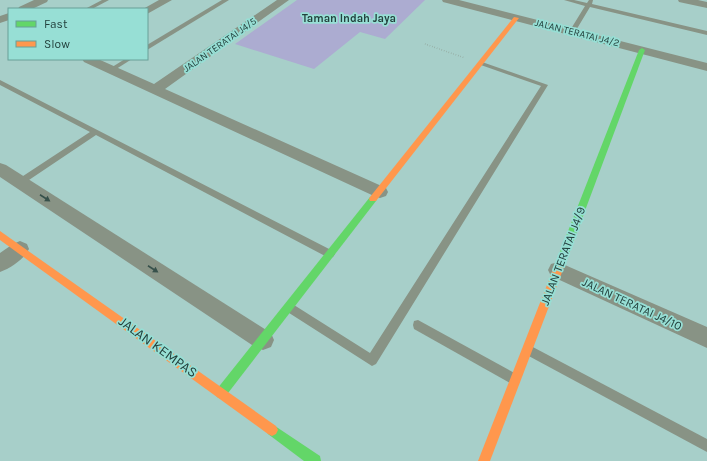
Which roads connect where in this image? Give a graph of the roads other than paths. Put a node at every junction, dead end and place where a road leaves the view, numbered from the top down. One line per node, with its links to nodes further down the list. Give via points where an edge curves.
1 (43, 0): 11 (street)
2 (106, 0): 12 (lane)
3 (167, 0): 13 (street)
4 (226, 0): 17 (lane)
5 (284, 0): 25 (street, JALAN TERATAI J4/5)
6 (447, 0): 14 (street, JALAN TERATAI J4/2)
7 (567, 0): 9 (lane)
8 (683, 0): 10 (street)
9 (590, 3): 15 (lane); 16 (lane)
10 (707, 5)
11 (25, 8)
12 (90, 8)
13 (148, 10)
14 (516, 18): 15 (street, JALAN TERATAI J4/2); 21 (street)
15 (572, 32): 18 (street, JALAN TERATAI J4/2)
16 (707, 33)
17 (148, 47)
18 (642, 50): 22 (street, JALAN TERATAI J4/2); 34 (street, JALAN TERATAI J4/9)
19 (90, 60): 23 (street)
20 (127, 60): 23 (lane)
21 (480, 63): 29 (street); 35 (lane, via 545,85 372,360)
22 (707, 66)
23 (111, 70): 25 (street)
24 (0, 82): 26 (lane)
25 (156, 89): 29 (street)
26 (96, 132): 28 (lane); 32 (lane)
27 (0, 169): 28 (street)
28 (20, 182): 38 (street, one-way to 38)
29 (380, 192): 32 (street)
30 (0, 235): 31 (street, JALAN KEMPAS)
31 (20, 249): 33 (street); 41 (street, JALAN KEMPAS)
32 (331, 254): 35 (street)
33 (0, 264)
34 (558, 270): 37 (street, JALAN TERATAI J4/10); 39 (street, JALAN TERATAI J4/9)
35 (289, 307): 38 (street)
36 (418, 325): 40 (lane)
37 (707, 338)
38 (263, 340): 41 (street)
39 (527, 350): 40 (street, JALAN TERATAI J4/9); 42 (lane)
40 (516, 380): 44 (street, JALAN TERATAI J4/9)
41 (221, 393): 43 (street, JALAN KEMPAS)
42 (707, 446)
43 (315, 461)
44 (484, 461)

